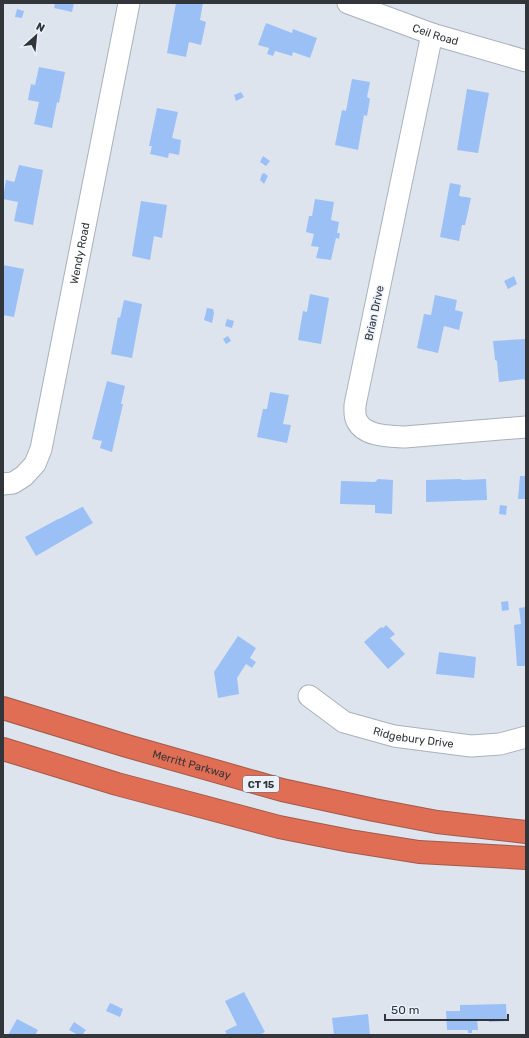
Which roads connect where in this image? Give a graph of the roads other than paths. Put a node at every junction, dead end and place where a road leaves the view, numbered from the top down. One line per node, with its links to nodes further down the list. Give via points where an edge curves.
1 (129, 3): 7 (street, Wendy Road, via 41,449 35,464 24,476 13,483)
2 (348, 3): 3 (street, Ceil Road)
3 (382, 8): 4 (street, Ceil Road)
4 (432, 34): 5 (street, Ceil Road); 6 (street, Brian Drive, via 356,398 356,421 362,428 375,434 405,437)
5 (526, 60)
6 (526, 427)
7 (3, 484)
8 (309, 696): 10 (street, Ridgebury Drive, via 344,722 394,736 471,746 500,744)
9 (3, 708): 12 (highway, Merritt Parkway / CT 15, via 282,790 438,822)
10 (526, 737)
11 (3, 749): 13 (highway, via 117,784 279,827 419,852)
12 (526, 832)
13 (526, 858)

